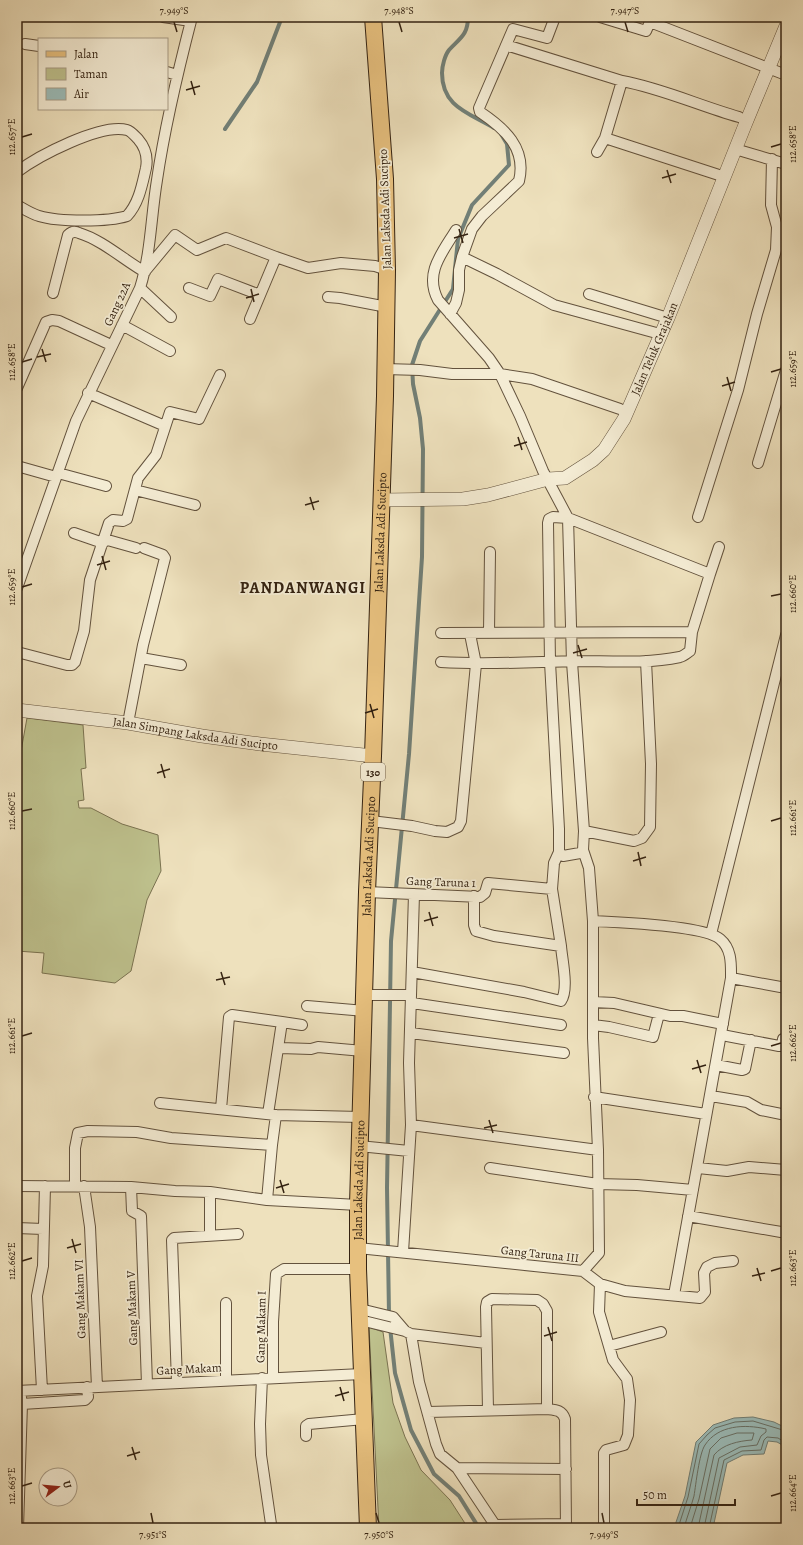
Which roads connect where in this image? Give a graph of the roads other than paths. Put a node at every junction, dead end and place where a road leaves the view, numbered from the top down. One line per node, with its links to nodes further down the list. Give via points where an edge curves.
1 (163, 17): 5 (street)
2 (373, 17): 27 (main road, Jalan Laksda Adi Sucipto / 130, via 385,179)
3 (556, 17): 8 (street, via 549,38 513,29)
4 (600, 17): 10 (street, via 646,31 650,22 717,46)
5 (191, 19): 12 (street, Gang 22A)
6 (786, 26): 10 (street, Jalan Teluk Grajakan)
7 (26, 44): 9 (street)
8 (506, 45): 14 (street); 26 (street, via 479,110 506,131 513,141 521,175 519,182 482,216 472,230)
9 (38, 46)
10 (769, 69): 13 (street); 17 (street, Jalan Teluk Grajakan)
11 (168, 72): 12 (street)
12 (177, 75): 28 (street, Gang 22A, via 163,137)
13 (786, 75)
14 (622, 81): 15 (street, via 640,84); 16 (street)
15 (739, 117)
16 (604, 138): 18 (street); 22 (street)
17 (735, 149): 19 (street); 22 (street, Jalan Teluk Grajakan)
18 (597, 152)
19 (772, 159): 20 (street); 60 (street, via 771,205 777,227 776,250 738,390)
20 (786, 164)
21 (17, 172): 23 (street, via 28,164 94,132 111,129 127,130 137,138 145,150 147,164 141,190 127,216 116,219 57,220 38,216)
22 (725, 177): 39 (street, Jalan Teluk Grajakan)
23 (17, 205)
24 (456, 230): 36 (street, via 434,272 432,281 438,300)
25 (276, 257): 27 (street, via 308,268 342,262 376,266); 28 (street, via 226,238 197,250 175,235); 33 (street)
26 (462, 257): 36 (street, via 459,290); 41 (street, via 554,305)
27 (387, 270): 35 (main road, Jalan Laksda Adi Sucipto / 130)
28 (146, 271): 29 (street, Gang 22A); 31 (street, via 79,232 70,232)
29 (140, 288): 37 (street); 40 (street, Gang 22A)
30 (189, 288): 33 (street, via 210,296 218,279)
31 (53, 293)
32 (589, 294): 39 (street)
33 (260, 295): 38 (street)
34 (328, 297): 35 (street)
35 (387, 307): 44 (main road, Jalan Laksda Adi Sucipto / 130)
36 (450, 314): 46 (street)
37 (171, 317)
38 (250, 318)
39 (668, 318): 41 (street, Jalan Teluk Grajakan)
40 (122, 325): 42 (street, Gang 22A); 43 (street)
41 (660, 334): 55 (street, Jalan Teluk Grajakan, via 624,419 604,450 565,478)
42 (111, 345): 48 (street, via 59,321 46,322); 49 (street, Gang 22A)
43 (170, 351)
44 (385, 369): 46 (street, via 452,374); 58 (main road, Jalan Laksda Adi Sucipto / 130)
45 (786, 370): 52 (street)
46 (500, 374): 50 (street, via 548,384); 55 (street)
47 (220, 375): 51 (street, via 199,419 170,412)
48 (17, 388)
49 (88, 393): 51 (street); 54 (street, Gang 22A, via 73,427)
50 (620, 409)
51 (165, 426): 57 (street, via 156,455 138,478)
52 (758, 463)
53 (17, 466): 54 (street)
54 (57, 475): 56 (street); 67 (street, Gang 22A)
55 (548, 479): 58 (street, Jalan Teluk Grajakan, via 463,499); 61 (street)
56 (106, 486)
57 (135, 490): 59 (street); 63 (street, via 127,519 111,520)
58 (381, 500): 85 (main road, Jalan Laksda Adi Sucipto / 130)
59 (195, 505)
60 (698, 517)
61 (568, 518): 66 (street); 71 (street, via 553,517 548,523); 72 (street)
62 (74, 533): 63 (street)
63 (103, 540): 75 (street, via 90,580 84,631 75,662 67,665); 76 (street, via 140,548 163,555 165,558)
64 (719, 547): 66 (street)
65 (490, 552): 68 (street)
66 (710, 574): 69 (street)
67 (17, 588)
68 (489, 632): 71 (street); 73 (street)
69 (692, 632): 72 (street); 77 (street, via 690,651 684,655)
70 (441, 633): 73 (street)
71 (549, 633): 72 (street); 79 (street)
72 (571, 633): 80 (street)
73 (470, 634): 82 (street)
74 (786, 635): 95 (street, via 750,770)
75 (17, 652)
76 (141, 658): 81 (street); 84 (street)
77 (646, 661): 80 (street); 87 (street, via 651,764 650,827 642,838 634,841)
78 (441, 662): 82 (street)
79 (550, 662): 80 (street); 82 (street); 89 (street)
80 (572, 662): 87 (street)
81 (181, 664)
82 (476, 664): 86 (street, via 461,821 458,827 447,832)
83 (17, 710): 84 (street, Jalan Simpang Laksda Adi Sucipto)
84 (128, 723): 85 (street, Jalan Simpang Laksda Adi Sucipto, via 217,738)
85 (374, 756): 86 (main road, Jalan Laksda Adi Sucipto / 130)
86 (371, 821): 91 (main road, Jalan Laksda Adi Sucipto / 130)
87 (584, 831): 88 (street)
88 (583, 850): 89 (street, via 580,853 562,856); 94 (street, via 589,868)
89 (559, 852): 90 (street, via 554,863)
90 (552, 889): 93 (street, Gang Taruna 1, via 488,883 483,896); 96 (street)
91 (367, 892): 92 (street, Gang Taruna 1); 101 (main road, Jalan Laksda Adi Sucipto / 130)
92 (411, 894): 93 (street, Gang Taruna 1); 97 (street)
93 (474, 896): 96 (street, via 476,931)
94 (593, 921): 95 (street, via 653,925); 102 (street)
95 (711, 934): 98 (street, via 719,938 731,955)
96 (560, 946): 97 (street, via 565,988 561,1001)
97 (412, 972): 100 (street)
98 (731, 978): 99 (street); 106 (street)
99 (786, 988)
100 (408, 998): 101 (street); 108 (street); 110 (street)
101 (370, 1000): 103 (street); 115 (main road, Jalan Laksda Adi Sucipto / 130)
102 (593, 1002): 104 (street, via 614,1003); 109 (street)
103 (307, 1006)
104 (659, 1014): 106 (street); 109 (street, via 653,1037)
105 (282, 1022): 107 (street); 114 (street); 121 (street, via 230,1015)
106 (723, 1024): 111 (street)
107 (302, 1025)
108 (561, 1025)
109 (593, 1026): 119 (street)
110 (411, 1032): 116 (street); 126 (street)
111 (722, 1035): 113 (street); 117 (street)
112 (786, 1038): 113 (street, via 783,1039 782,1046)
113 (751, 1040): 117 (street, via 745,1069)
114 (280, 1048): 115 (street, via 318,1047); 122 (street, via 274,1070)
115 (363, 1051): 125 (main road, Jalan Laksda Adi Sucipto / 130)
116 (564, 1053)
117 (716, 1065): 118 (street)
118 (710, 1096): 123 (street); 124 (street, via 747,1102 761,1110)
119 (594, 1097): 123 (street); 129 (street)
120 (160, 1103): 121 (street)
121 (221, 1109): 122 (street)
122 (272, 1114): 125 (street); 127 (street)
123 (706, 1114): 132 (street)
124 (786, 1115)
125 (360, 1117): 128 (main road, Jalan Laksda Adi Sucipto / 130)
126 (411, 1125): 129 (street); 130 (street)
127 (272, 1145): 137 (street, Gang Makam VI, via 171,1138 137,1132 82,1131 76,1137); 141 (street)
128 (359, 1146): 130 (street); 142 (main road, Jalan Laksda Adi Sucipto / 130)
129 (598, 1150): 134 (street)
130 (409, 1151): 150 (street)
131 (490, 1168): 134 (street)
132 (698, 1168): 133 (street, via 726,1171 749,1166); 139 (street)
133 (786, 1170)
134 (598, 1184): 139 (street, via 637,1184); 153 (street, via 600,1253)
135 (17, 1186): 136 (street)
136 (45, 1186): 137 (street); 145 (street)
137 (79, 1186): 138 (street); 168 (street, Gang Makam VI, via 90,1221)
138 (132, 1187): 140 (street); 167 (street, Gang Makam V, via 132,1211 140,1215 142,1231)
139 (693, 1190): 143 (street)
140 (210, 1192): 141 (street); 148 (street)
141 (267, 1200): 142 (street)
142 (358, 1205): 149 (main road, Jalan Laksda Adi Sucipto / 130)
143 (688, 1216): 146 (street); 155 (street)
144 (17, 1228): 145 (street)
145 (43, 1229): 169 (street, via 43,1266 37,1296)
146 (781, 1232)
147 (238, 1234): 148 (street)
148 (210, 1236): 166 (street, via 172,1240)
149 (358, 1248): 150 (street, Gang Taruna III); 152 (main road, Jalan Laksda Adi Sucipto / 130)
150 (403, 1252): 153 (street, Gang Taruna III)
151 (733, 1261): 155 (street, Gang Taruna III, via 715,1263 707,1267 704,1273 705,1292 700,1298)
152 (358, 1269): 157 (main road, Jalan Laksda Adi Sucipto / 130); 163 (street, Gang Makam I, via 284,1270 275,1276)
153 (583, 1271): 154 (street, Gang Taruna III)
154 (600, 1284): 155 (street, Gang Taruna III, via 625,1291); 161 (street, via 600,1312)
155 (674, 1295)
156 (226, 1303): 165 (street)
157 (360, 1315): 159 (street, via 376,1324); 159 (street, via 376,1313 393,1317); 162 (main road, Jalan Laksda Adi Sucipto / 130)
158 (661, 1332): 161 (street)
159 (408, 1333): 160 (street); 174 (street)
160 (486, 1343): 172 (street, via 487,1302 492,1299 537,1300 543,1304 547,1311); 173 (street)
161 (609, 1346): 184 (street, via 613,1360 627,1379 630,1419 624,1445 606,1450 604,1453)
162 (362, 1374): 163 (street, Gang Makam); 175 (main road, Jalan Laksda Adi Sucipto / 130)
163 (273, 1377): 164 (street, Gang Makam)
164 (262, 1378): 165 (street, Gang Makam); 179 (street, via 261,1455)
165 (226, 1380): 166 (street, Gang Makam)
166 (177, 1382): 167 (street, Gang Makam)
167 (147, 1384): 168 (street, Gang Makam)
168 (92, 1387): 169 (street, Gang Makam); 171 (street, via 84,1400)
169 (42, 1390): 170 (street, Gang Makam)
170 (19, 1391): 171 (street)
171 (22, 1404): 182 (street)
172 (548, 1409): 173 (street); 178 (street, via 564,1413)
173 (488, 1410): 174 (street)
174 (428, 1412): 177 (street, via 440,1454)
175 (364, 1419): 176 (street, via 308,1424); 183 (main road, Jalan Laksda Adi Sucipto / 130)
176 (306, 1436)
177 (457, 1468): 178 (street); 180 (street)
178 (566, 1469): 181 (street)
179 (271, 1524)
180 (496, 1526): 181 (street)
181 (566, 1526)
182 (18, 1528)
183 (368, 1528)
184 (604, 1528)

